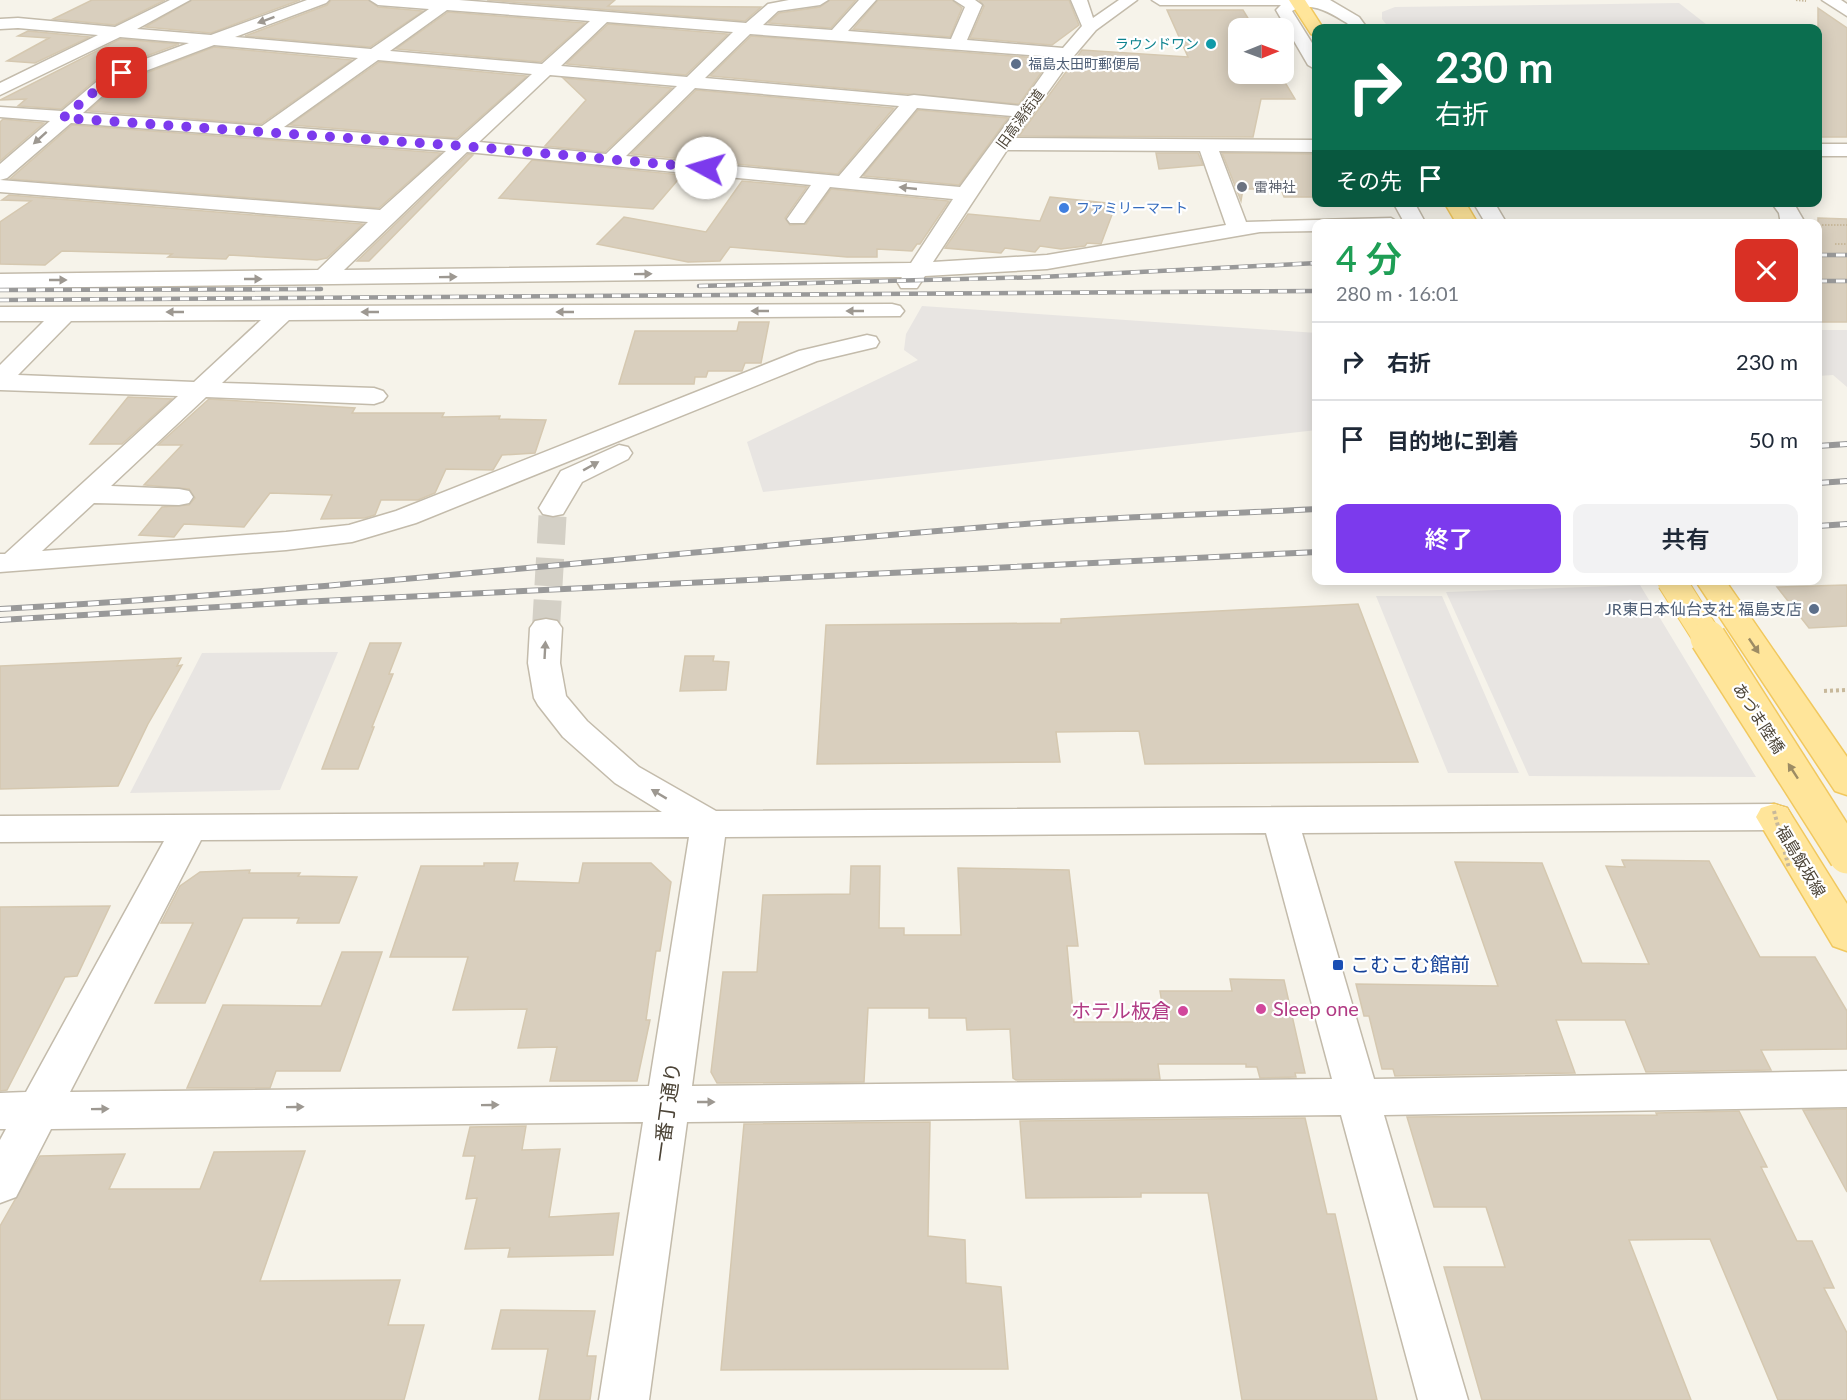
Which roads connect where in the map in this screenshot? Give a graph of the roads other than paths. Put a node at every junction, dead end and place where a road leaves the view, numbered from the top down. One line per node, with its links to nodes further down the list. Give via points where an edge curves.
1 (182, 0): 23 (street)
2 (321, 0): 25 (street, one-way to 25)
3 (378, 0): 14 (street)
4 (820, 0): 22 (street, via 774,7)
5 (868, 0): 24 (street)
6 (962, 0): 26 (street, via 974,5)
7 (1080, 0): 21 (street)
8 (1129, 0): 21 (street, 旧高湯街道)
9 (1160, 0): 10 (street)
10 (1296, 0): 11 (street); 18 (main road); 31 (street, via 1284,10)
11 (1311, 0)
12 (1319, 0): 19 (main road); 20 (street)
13 (1830, 0): 15 (street)
14 (447, 2): 16 (street); 30 (street)
15 (1847, 11)
16 (604, 17): 22 (street); 27 (street)
17 (1, 23): 23 (street)
18 (1312, 24)
19 (1334, 24)
20 (1356, 24)
21 (1090, 27): 29 (street, 旧高湯街道)
22 (749, 28): 24 (street); 35 (street)
23 (118, 32): 25 (street); 36 (street)
24 (836, 35): 26 (street)
25 (212, 40): 30 (street); 33 (street)
26 (957, 45): 29 (street)
27 (570, 48): 28 (street); 32 (street)
28 (591, 50)
29 (1067, 53): 39 (street, 旧高湯街道)
30 (375, 54): 32 (street); 41 (street)
31 (1312, 57)
32 (548, 68): 35 (street); 43 (street)
33 (122, 73): 34 (street); 40 (street)
34 (162, 77)
35 (695, 81): 37 (street); 48 (street)
36 (0, 90)
37 (914, 100): 39 (street); 50 (street)
38 (0, 112): 40 (street)
39 (1024, 112): 42 (street, 旧高湯街道)
40 (63, 118): 41 (street); 49 (street, one-way to 49)
41 (265, 132): 43 (street)
42 (1002, 144): 44 (street); 52 (street, 旧高湯街道)
43 (463, 146): 48 (street); 53 (street)
44 (1207, 146): 45 (street); 56 (street)
45 (1312, 146)
46 (1822, 150): 47 (street)
47 (1847, 150)
48 (612, 159): 50 (street)
49 (0, 174)
50 (835, 181): 52 (street, one-way to 50); 54 (street)
51 (0, 186): 53 (street)
52 (966, 194): 57 (street, 旧高湯街道)
53 (385, 217): 58 (street)
54 (798, 219)
55 (1312, 223): 56 (street)
56 (1238, 229): 57 (street, via 1058,261)
57 (917, 270): 58 (street, one-way to 57); 60 (street, 旧高湯街道)
58 (322, 278): 59 (street, one-way to 58)
59 (0, 281)
60 (892, 311): 62 (street, one-way to 62); 64 (street, 旧高湯街道)
61 (66, 312): 62 (street, one-way to 61); 63 (street); 65 (street)
62 (284, 312): 66 (street)
63 (0, 314)
64 (867, 342): 70 (street, 旧高湯街道, one-way to 64, via 571,477 603,459 795,384); 71 (street, via 808,356 406,517 352,533)
65 (0, 381): 66 (street)
66 (199, 390): 67 (street); 68 (street)
67 (374, 396)
68 (87, 494): 69 (street); 71 (street)
69 (179, 497)
70 (553, 508)
71 (6, 563)
72 (1674, 585): 83 (main road, あづま陸橋, one-way to 72, bridge)
73 (1713, 585): 75 (main road, one-way to 75)
74 (546, 628): 80 (street, one-way to 74, via 627,775 575,729 550,698 544,663)
75 (1847, 783)
76 (1847, 804): 77 (main road, 福島飯坂線)
77 (1773, 810): 78 (street); 79 (main road, 福島飯坂線); 84 (main road, 福島飯坂線)
78 (1280, 820): 80 (street); 86 (street)
79 (1847, 822)
80 (710, 824): 81 (street); 87 (street, 一番丁通り)
81 (190, 827): 82 (street); 88 (street)
82 (0, 829)
83 (1847, 856)
84 (1847, 936)
85 (1847, 1089): 86 (street)
86 (1358, 1097): 87 (street, one-way to 86); 91 (street)
87 (669, 1102): 88 (street, one-way to 87); 90 (street, 一番丁通り)
88 (20, 1110): 89 (street)
89 (0, 1183)
90 (624, 1400)
91 (1443, 1400)

